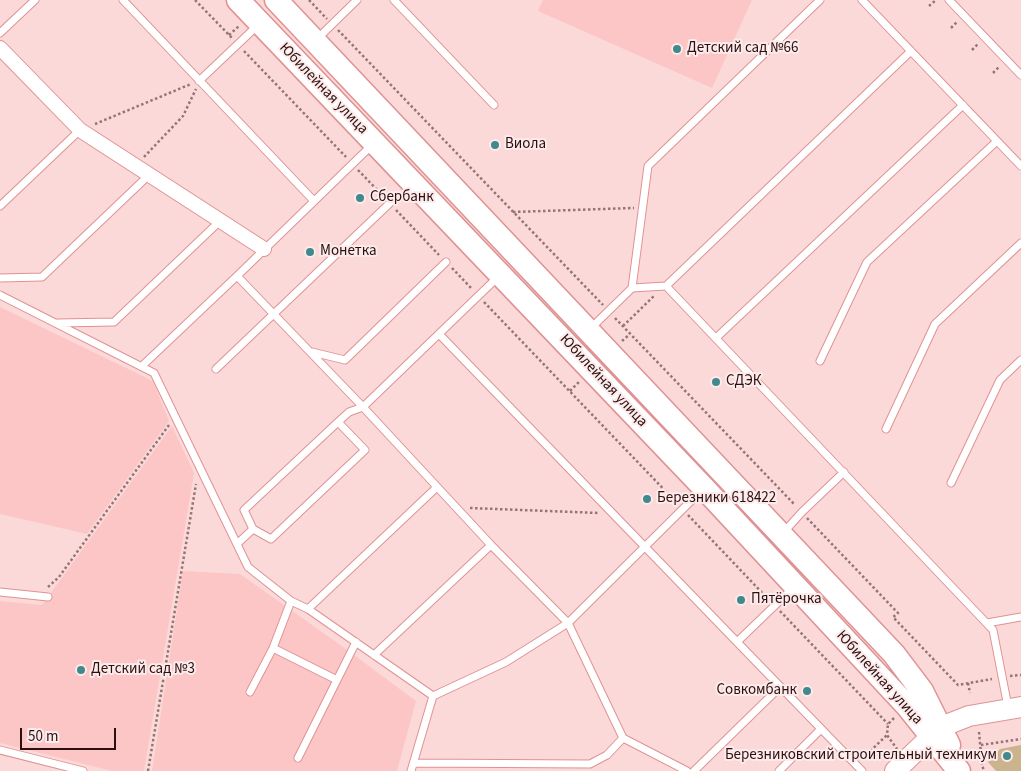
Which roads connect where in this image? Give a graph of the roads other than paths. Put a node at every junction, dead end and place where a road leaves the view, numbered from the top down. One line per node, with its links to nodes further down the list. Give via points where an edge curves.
1 (35, 0): 11 (lane)
2 (123, 0): 16 (lane)
3 (238, 0): 10 (main road, Юбилейная улица)
4 (276, 0): 12 (main road, Юбилейная улица)
5 (357, 0): 12 (lane)
6 (394, 0): 17 (lane)
7 (820, 0): 35 (lane, via 648,166)
8 (862, 0): 14 (lane)
9 (949, 0): 15 (lane)
10 (260, 23): 16 (lane); 21 (main road, Юбилейная улица)
11 (0, 33)
12 (315, 41): 39 (main road, Юбилейная улица)
13 (0, 48): 19 (street)
14 (911, 51): 18 (lane); 34 (lane)
15 (1021, 76)
16 (200, 81): 24 (lane)
17 (494, 105)
18 (963, 105): 20 (lane); 41 (lane)
19 (80, 130): 23 (street); 26 (lane)
20 (997, 141): 22 (lane); 44 (lane, via 867,262)
21 (375, 142): 24 (lane); 31 (main road, Юбилейная улица)
22 (1021, 166)
23 (149, 175): 27 (street); 33 (lane, via 42,277)
24 (314, 201): 29 (lane)
25 (390, 203): 37 (lane)
26 (0, 206)
27 (220, 221): 29 (street); 38 (lane, via 114,322)
28 (1021, 243): 49 (lane, via 935,324)
29 (264, 250): 32 (lane)
30 (446, 262): 42 (lane, via 345,360)
31 (501, 274): 40 (lane); 53 (main road, Юбилейная улица)
32 (236, 276): 37 (lane); 45 (lane)
33 (0, 278)
34 (666, 286): 35 (lane); 41 (lane)
35 (632, 288): 39 (lane)
36 (0, 295): 38 (lane)
37 (274, 315): 42 (lane); 46 (lane)
38 (56, 322): 45 (lane)
39 (589, 330): 55 (main road, Юбилейная улица)
40 (439, 334): 47 (lane); 58 (lane)
41 (716, 338): 50 (lane)
42 (311, 352): 47 (lane)
43 (1021, 360): 51 (lane, via 1000,380)
44 (820, 361)
45 (142, 366): 56 (lane, via 154,373)
46 (216, 369)
47 (363, 407): 48 (lane, via 349,412); 52 (lane)
48 (338, 422): 54 (lane, via 244,510); 54 (lane, via 365,450 271,539)
49 (886, 430)
50 (844, 472): 55 (lane); 66 (lane)
51 (951, 483)
52 (437, 487): 57 (lane); 63 (lane)
53 (704, 488): 58 (lane); 59 (main road, Юбилейная улица)
54 (253, 529): 56 (lane)
55 (780, 536): 77 (main road, Юбилейная улица, via 894,654 922,691)
56 (237, 544): 62 (lane, via 248,567)
57 (490, 545): 65 (lane); 70 (lane)
58 (644, 547): 65 (lane); 68 (lane)
59 (795, 586): 68 (lane); 77 (main road, Юбилейная улица, via 906,706)
60 (0, 592): 61 (lane)
61 (48, 597)
62 (291, 600): 63 (lane); 69 (lane)
63 (308, 609): 67 (lane)
64 (1021, 617): 66 (lane)
65 (568, 623): 74 (lane, via 506,662); 78 (lane)
66 (987, 623): 75 (lane, via 993,630 1002,678)
67 (356, 642): 70 (lane); 71 (lane)
68 (737, 642): 72 (lane)
69 (273, 648): 71 (lane); 73 (lane)
70 (374, 655): 74 (lane)
71 (337, 680): 80 (lane)
72 (780, 687): 76 (lane); 87 (lane)
73 (250, 692)
74 (433, 696): 81 (lane)
75 (1015, 708): 77 (main road, via 969,716)
76 (822, 729): 88 (lane); 89 (lane)
77 (936, 732): 90 (main road); 91 (main road, Юбилейная улица)
78 (623, 738): 82 (lane, via 607,754); 86 (lane)
79 (0, 750): 83 (lane)
80 (298, 758)
81 (414, 763): 82 (lane); 84 (lane)
82 (590, 764): 85 (lane)
83 (83, 771)
84 (411, 771)
85 (587, 771)
86 (687, 771)
87 (694, 771)
88 (779, 771)
89 (862, 771)
90 (895, 771)
91 (960, 771)

